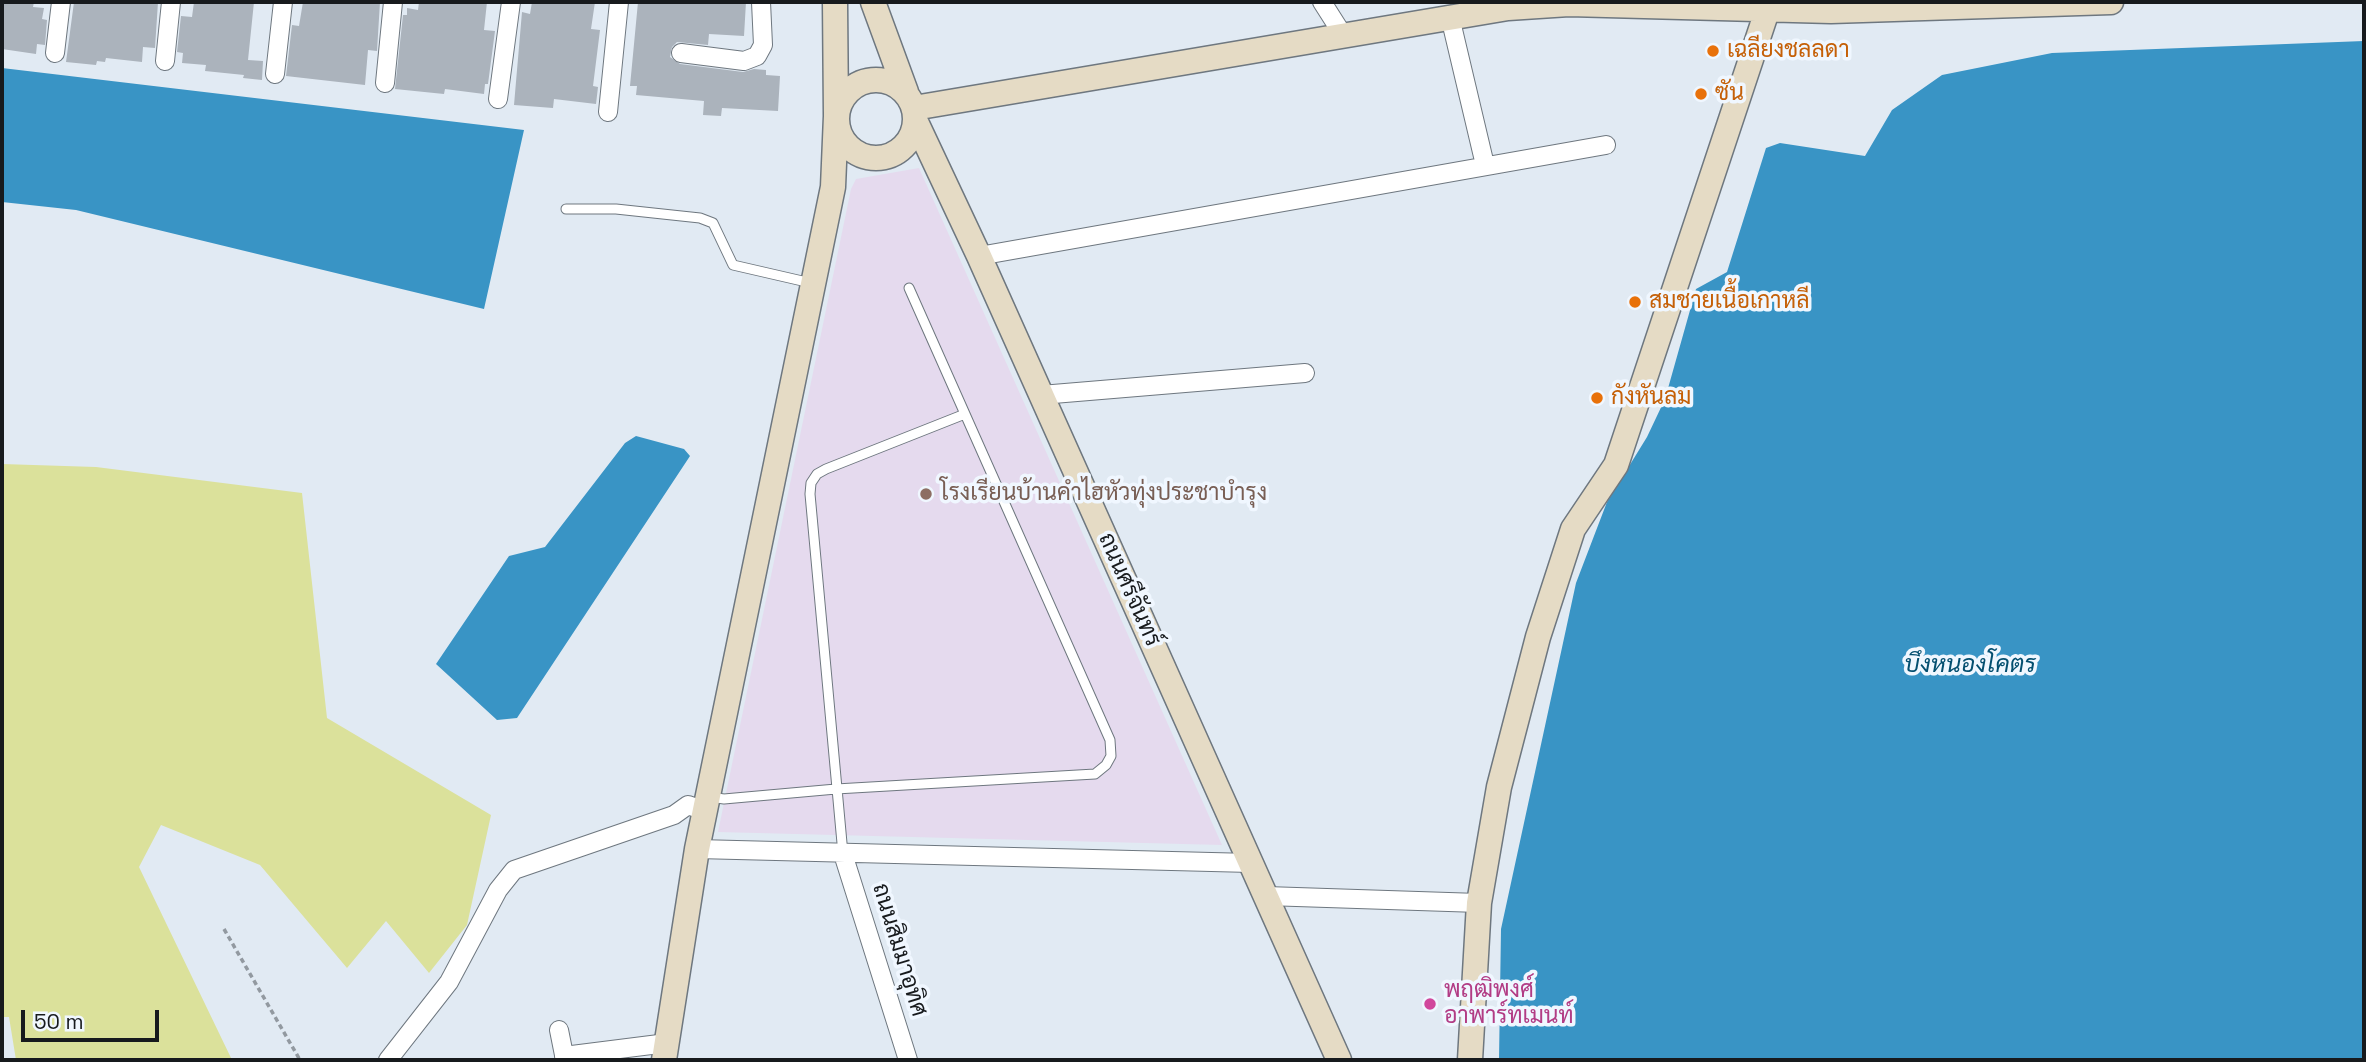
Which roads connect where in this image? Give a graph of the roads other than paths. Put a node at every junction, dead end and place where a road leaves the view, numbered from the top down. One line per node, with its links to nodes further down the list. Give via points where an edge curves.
1 (61, 2): 17 (street)
2 (171, 2): 19 (street)
3 (283, 2): 20 (street)
4 (393, 2): 21 (street)
5 (511, 2): 22 (street)
6 (619, 2): 24 (street)
7 (761, 2): 18 (street, via 763,45 757,56 744,61)
8 (835, 2): 25 (street)
9 (873, 2): 23 (street, ถนนศรีจันทร์)
10 (1322, 2): 16 (street)
11 (2108, 2): 13 (street)
12 (1639, 4): 14 (street); 15 (street)
13 (1831, 6): 14 (street)
14 (1768, 8): 45 (street, via 1616,465 1573,529 1538,637 1499,787)
15 (1465, 11): 16 (street); 29 (street)
16 (1343, 35): 23 (street)
17 (55, 53)
18 (681, 53)
19 (164, 61)
20 (275, 74)
21 (385, 83)
22 (498, 99)
23 (912, 107): 25 (street, via 895,84 869,80 846,92); 27 (street, via 908,143); 30 (street, ถนนศรีจันทร์)
24 (608, 112)
25 (836, 116): 28 (street, via 837,128 849,148); 31 (street)
26 (1606, 145): 29 (street)
27 (900, 151): 28 (street); 30 (street, via 921,157)
28 (869, 158): 31 (street, via 849,169)
29 (1485, 165): 33 (street)
30 (941, 175): 33 (street, ถนนศรีจันทร์)
31 (833, 187): 34 (street)
32 (566, 209): 34 (lane, via 700,218 713,223 733,265)
33 (979, 256): 37 (street, ถนนศรีจันทร์)
34 (813, 283): 40 (street)
35 (909, 288): 38 (lane)
36 (1305, 373): 37 (street)
37 (1041, 395): 43 (street, ถนนศรีจันทร์)
38 (965, 414): 39 (lane, via 826,469 811,483); 39 (lane, via 1110,740 1111,755 1096,774)
39 (836, 789): 40 (lane); 42 (lane)
40 (706, 804): 41 (street); 49 (street, via 688,805 674,815 514,870 498,890 449,982)
41 (697, 849): 42 (street); 47 (street)
42 (843, 854): 43 (street); 50 (street, ถนนสิมมาอุทิศ)
43 (1251, 863): 44 (street, ถนนศรีจันทร์)
44 (1265, 896): 45 (street); 51 (street, ถนนศรีจันทร์)
45 (1479, 903): 52 (street)
46 (559, 1030): 48 (street)
47 (666, 1051): 48 (street)
48 (564, 1058)
49 (388, 1060)
50 (908, 1060)
51 (1339, 1060)
52 (1470, 1060)

